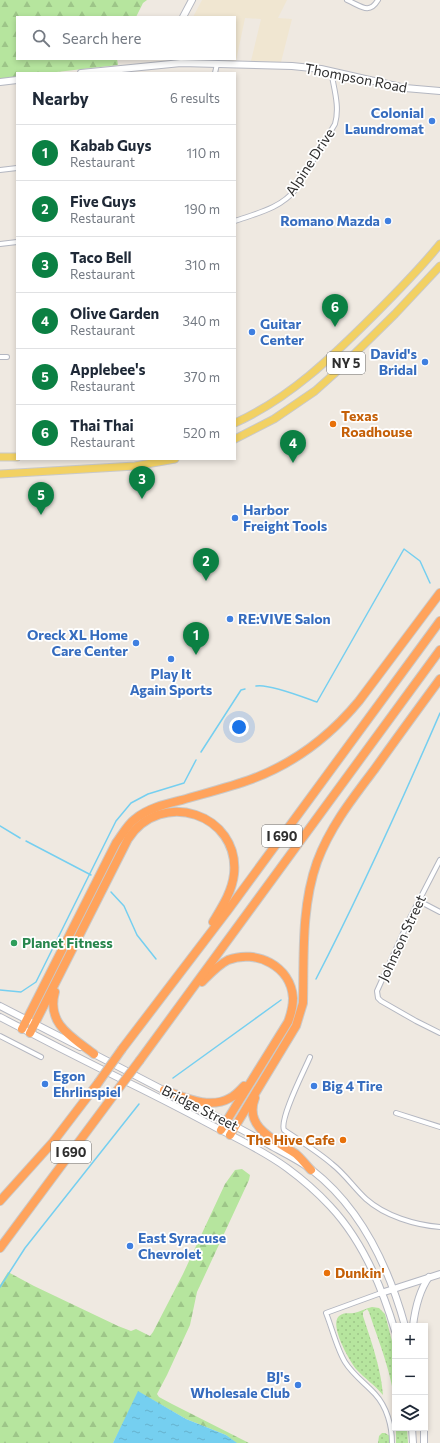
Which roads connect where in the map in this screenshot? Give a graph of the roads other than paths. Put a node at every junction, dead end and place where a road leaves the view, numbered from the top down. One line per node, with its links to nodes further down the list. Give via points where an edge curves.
1 (192, 0): 4 (main road)
2 (347, 0): 3 (street, via 367,9 371,9)
3 (378, 0)
4 (184, 16)
5 (162, 62): 6 (main road, Thompson Road); 8 (main road, Thompson Road)
6 (217, 64): 7 (main road, Thompson Road, via 292,66); 9 (street)
7 (331, 71): 12 (main road, Thompson Road, via 410,89); 15 (street, Alpine Drive, via 338,116 296,189 290,198 279,205)
8 (88, 72)
9 (215, 72)
10 (16, 80): 11 (main road)
11 (0, 82)
12 (440, 90)
13 (16, 168): 14 (street)
14 (0, 170)
15 (236, 221)
16 (16, 242): 17 (street)
17 (0, 244)
18 (440, 244): 22 (main road, NY 5, via 412,277 327,362 275,401)
19 (440, 266): 23 (main road, NY 5, via 315,392 274,420)
20 (0, 357): 21 (street)
21 (7, 357)
22 (236, 423)
23 (236, 439)
24 (0, 457): 25 (main road)
25 (16, 457)
26 (169, 460): 27 (main road, via 128,467)
27 (0, 474)
28 (440, 593): 40 (highway, via 360,701 314,746 252,779 151,809 133,820 116,843)
29 (440, 621): 35 (highway, I 690)
30 (440, 651): 37 (highway, I 690)
31 (440, 679): 50 (highway, via 342,813 326,842 317,863 307,908 303,1003 300,1015 296,1026)
32 (440, 860): 33 (street, Johnson Street)
33 (419, 901): 34 (street); 44 (street, Johnson Street, via 377,991 377,996 381,1001)
34 (440, 912)
35 (202, 942): 36 (highway, via 231,889 234,865 231,851 215,826 205,819 187,812 162,814 138,826 128,839); 59 (highway, I 690, bridge, via 53,1142)
36 (58, 977): 41 (highway); 46 (highway, via 52,1001 55,1017 63,1030)
37 (187, 996): 49 (highway, via 228,960 243,957 260,958 278,968 290,986 292,1008 288,1022); 61 (highway, I 690, bridge)
38 (0, 1006): 40 (main road, Bridge Street)
39 (0, 1017): 42 (main road, Bridge Street)
40 (26, 1020): 41 (main road, Bridge Street); 42 (highway)
41 (35, 1024): 43 (highway); 46 (main road, Bridge Street)
42 (22, 1029): 43 (main road, Bridge Street)
43 (30, 1033): 56 (main road, Bridge Street)
44 (440, 1033)
45 (0, 1036): 47 (street)
46 (94, 1054): 51 (main road, Bridge Street)
47 (41, 1057)
48 (310, 1057): 60 (street, via 295,1089 284,1121 284,1130 333,1164 377,1207 409,1221)
49 (253, 1076): 51 (highway, via 230,1099 218,1102 200,1102); 53 (highway)
50 (260, 1084): 54 (highway); 58 (highway, via 253,1103 253,1116 257,1125 267,1136 298,1156)
51 (164, 1090): 53 (main road, Bridge Street)
52 (396, 1113): 55 (street)
53 (226, 1122): 54 (main road, Bridge Street); 56 (highway)
54 (235, 1126): 57 (highway); 58 (main road, Bridge Street)
55 (440, 1127)
56 (221, 1130): 57 (main road, Bridge Street)
57 (230, 1134): 65 (main road, Bridge Street, via 287,1167 330,1206 364,1254)
58 (311, 1170): 64 (main road, Bridge Street, via 344,1202 366,1231)
59 (0, 1201)
60 (440, 1227)
61 (0, 1248)
62 (440, 1274): 63 (main road)
63 (429, 1277): 64 (main road); 68 (main road, via 422,1286)
64 (393, 1288): 65 (main road); 67 (main road, Bridge Street)
65 (381, 1293): 66 (main road, Bridge Street); 71 (street, via 326,1313 350,1370 382,1404 387,1414)
66 (393, 1323)
67 (404, 1323)
68 (414, 1323)
69 (412, 1431): 72 (main road)
70 (424, 1431): 73 (main road)
71 (392, 1443)
72 (413, 1443)
73 (424, 1443)

